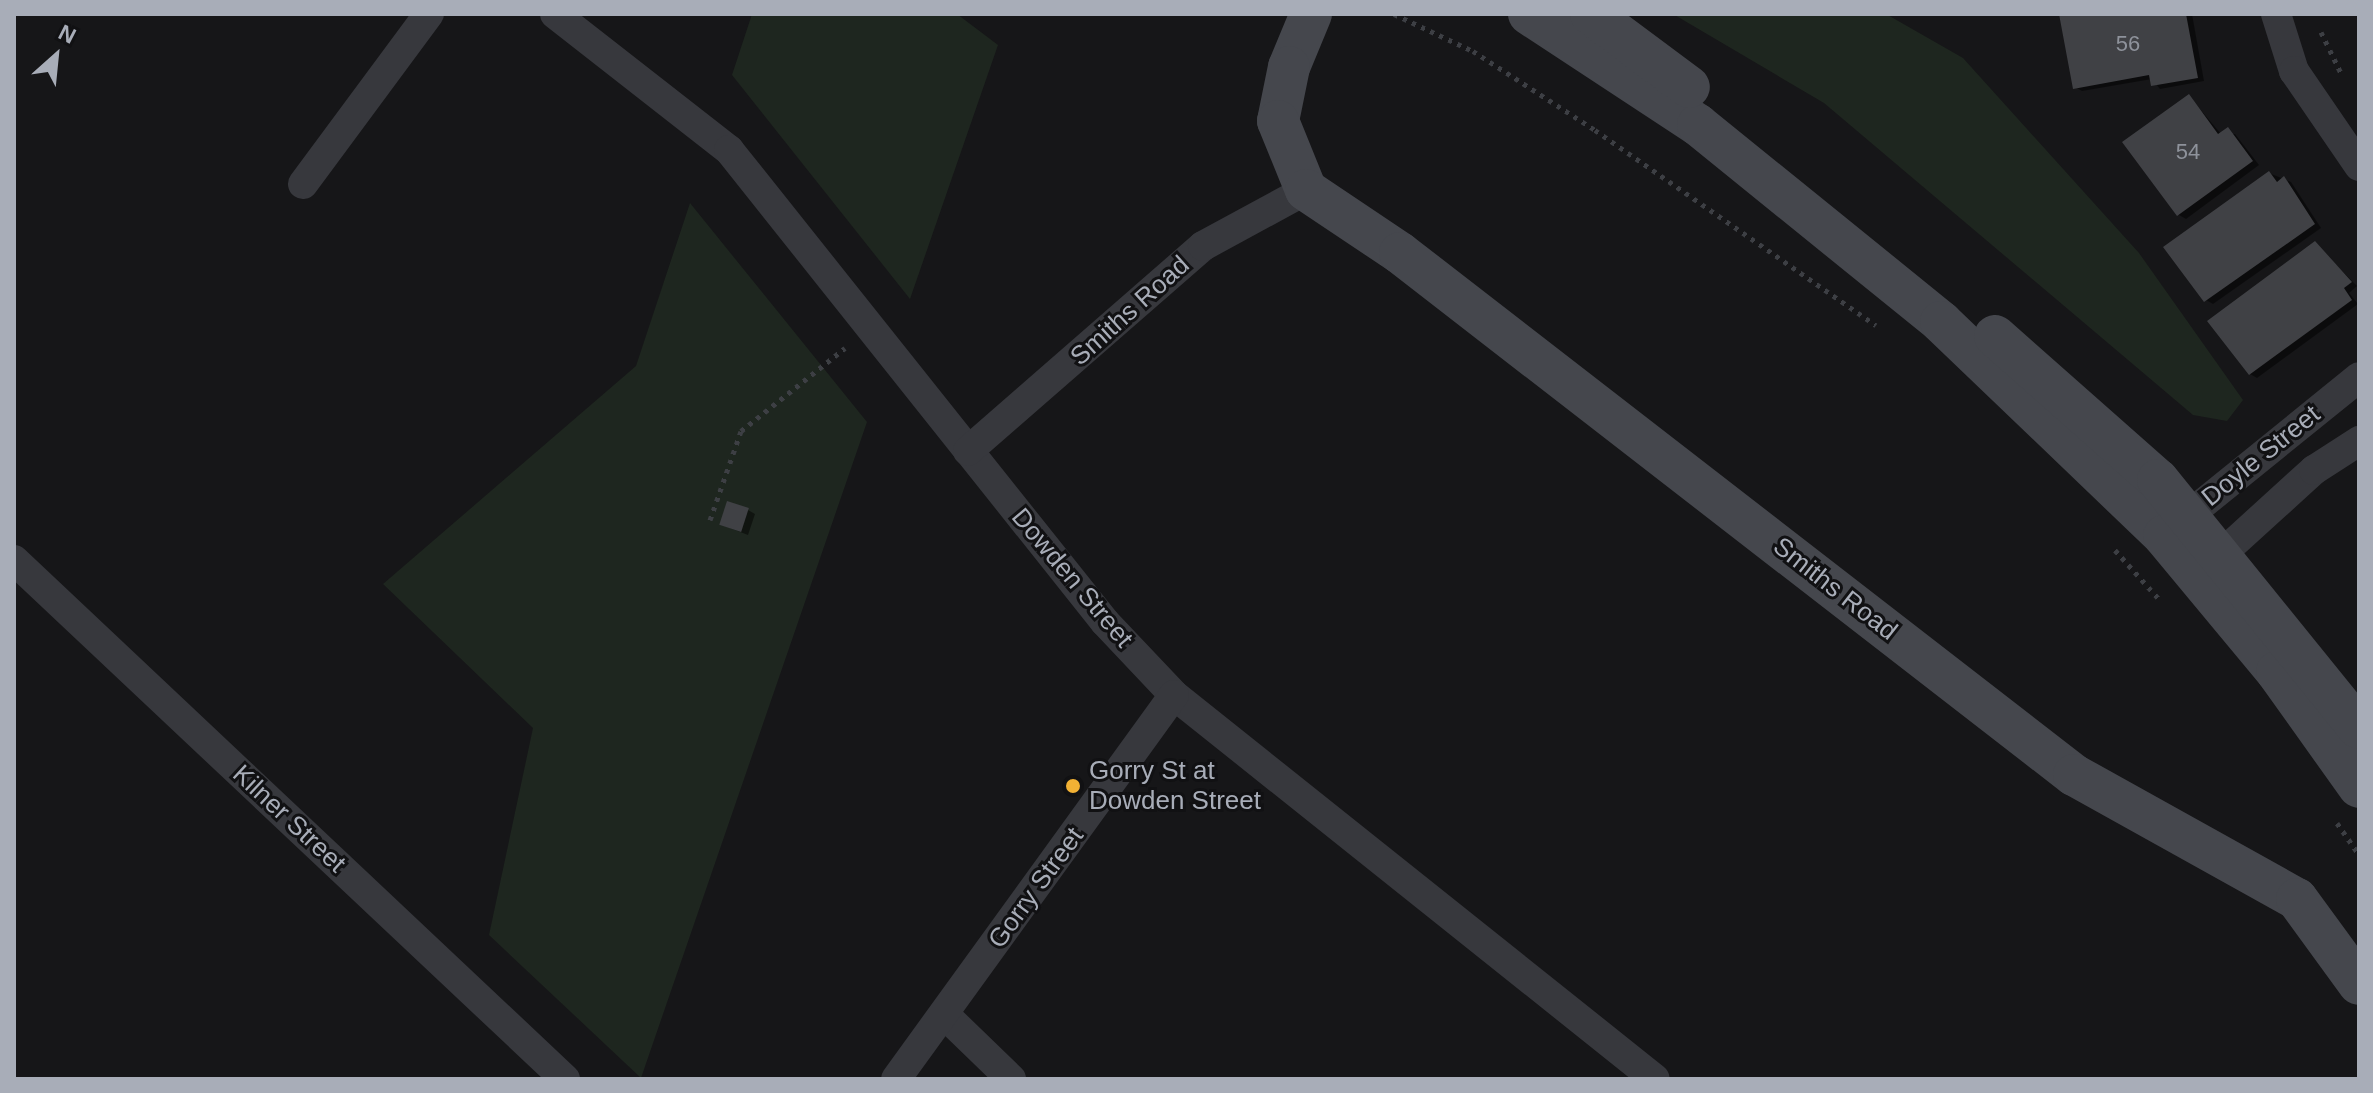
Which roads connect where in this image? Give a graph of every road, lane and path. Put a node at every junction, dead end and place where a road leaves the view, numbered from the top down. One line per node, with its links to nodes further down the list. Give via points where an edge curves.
1 (429, 14): 11 (street)
2 (555, 14): 13 (street, Dowden Street, via 729,150)
3 (1311, 14): 12 (street, via 1289,67 1278,121)
4 (1394, 14): 14 (path, via 1473,51)
5 (1529, 14): 19 (street, via 1698,125 1805,208)
6 (1591, 14): 19 (street, via 1821,187 2076,406)
7 (2276, 14): 10 (street, via 2294,71)
8 (2317, 22): 9 (path)
9 (2343, 78)
10 (2359, 166)
11 (303, 184)
12 (1306, 190): 17 (street, Smiths Road, via 1203,246); 28 (street, Smiths Road, via 1400,253 2074,775 2297,899)
13 (870, 327): 17 (street, Dowden Street); 18 (path, via 741,431)
14 (1889, 334)
15 (2359, 377): 19 (street, Doyle Street)
16 (2359, 441): 22 (street, Doyle Street, via 2314,470)
17 (968, 451): 24 (street, Dowden Street)
18 (710, 520)
19 (2176, 526): 22 (street)
20 (2106, 540): 23 (path)
21 (14, 560): 30 (street, Kilner Street)
22 (2210, 565): 25 (street); 26 (street)
23 (2167, 608)
24 (1174, 695): 29 (street, Gorry Street); 33 (street, Dowden Street)
25 (2359, 728)
26 (2344, 800): 27 (path)
27 (2359, 855)
28 (2359, 984)
29 (945, 1015): 31 (street, Gorry Street); 32 (street)
30 (565, 1079)
31 (896, 1079)
32 (1011, 1079)
33 (1655, 1079)

